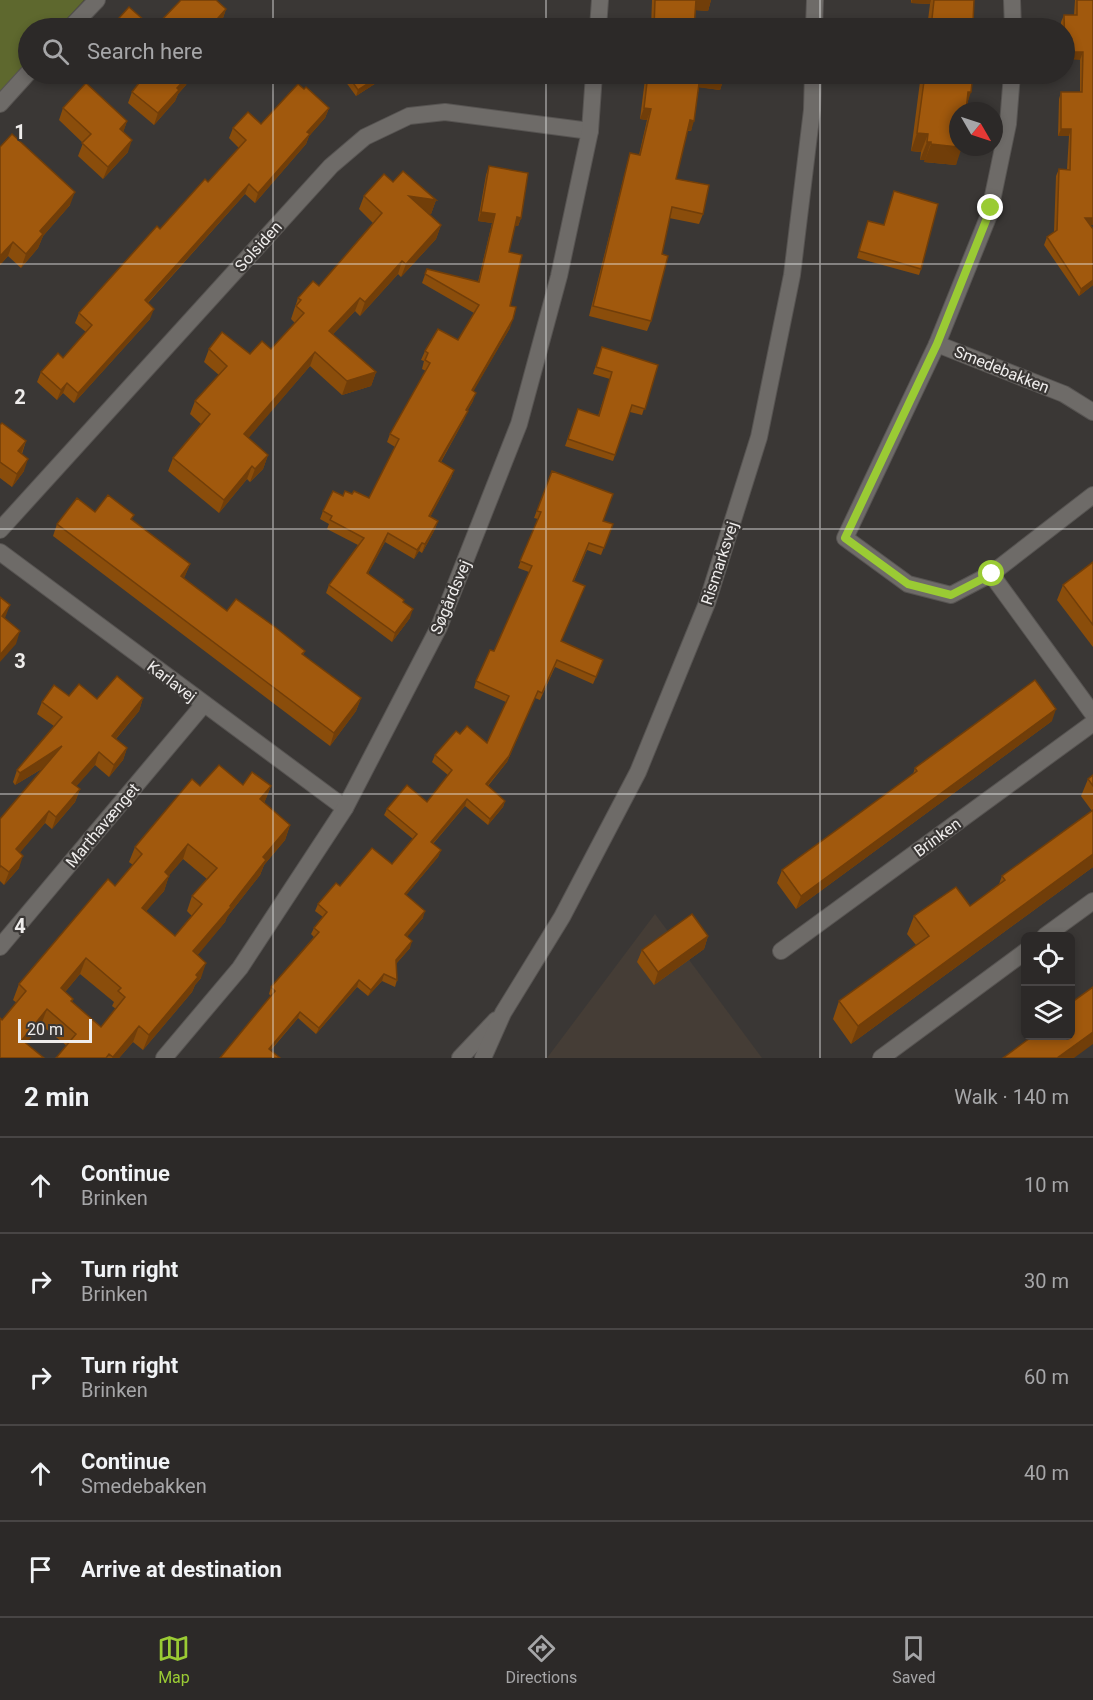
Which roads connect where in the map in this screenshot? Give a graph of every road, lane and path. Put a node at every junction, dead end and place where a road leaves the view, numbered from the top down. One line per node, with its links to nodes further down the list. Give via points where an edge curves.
1 (97, 0): 5 (street)
2 (600, 0): 6 (street)
3 (815, 0): 7 (street)
4 (1012, 0): 8 (street)
5 (80, 18)
6 (599, 18)
7 (814, 18)
8 (1013, 18)
9 (18, 84): 13 (street)
10 (593, 84): 14 (street, Søgårdsvej)
11 (813, 84): 30 (street, Rismarksvej, via 790,286 759,437 707,603 638,772 562,917)
12 (1011, 84): 15 (street, Smedebakken, via 1008,124 989,215)
13 (0, 104)
14 (590, 131): 18 (street, Solsiden, via 445,112 409,116 365,137 331,166); 24 (street, Søgårdsvej, via 559,276 519,424 439,627)
15 (937, 344): 16 (street, Smedebakken, via 1064,394); 20 (street, via 845,538 908,584 951,595)
16 (1093, 412)
17 (1093, 495): 20 (street)
18 (0, 530)
19 (0, 552): 21 (street, Karlavej)
20 (992, 574): 22 (street)
21 (204, 704): 24 (street, Karlavej); 27 (street, Marthavænget)
22 (1093, 714)
23 (1093, 723): 28 (street, Brinken)
24 (345, 808): 31 (street, Søgårdsvej, via 240,968)
25 (1093, 901): 26 (street)
26 (1050, 932)
27 (0, 947)
28 (781, 951)
29 (1021, 955): 34 (street)
30 (503, 1013): 32 (street, Rismarksvej); 33 (street, Rismarksvej)
31 (164, 1058)
32 (460, 1058)
33 (483, 1058)
34 (881, 1058)

